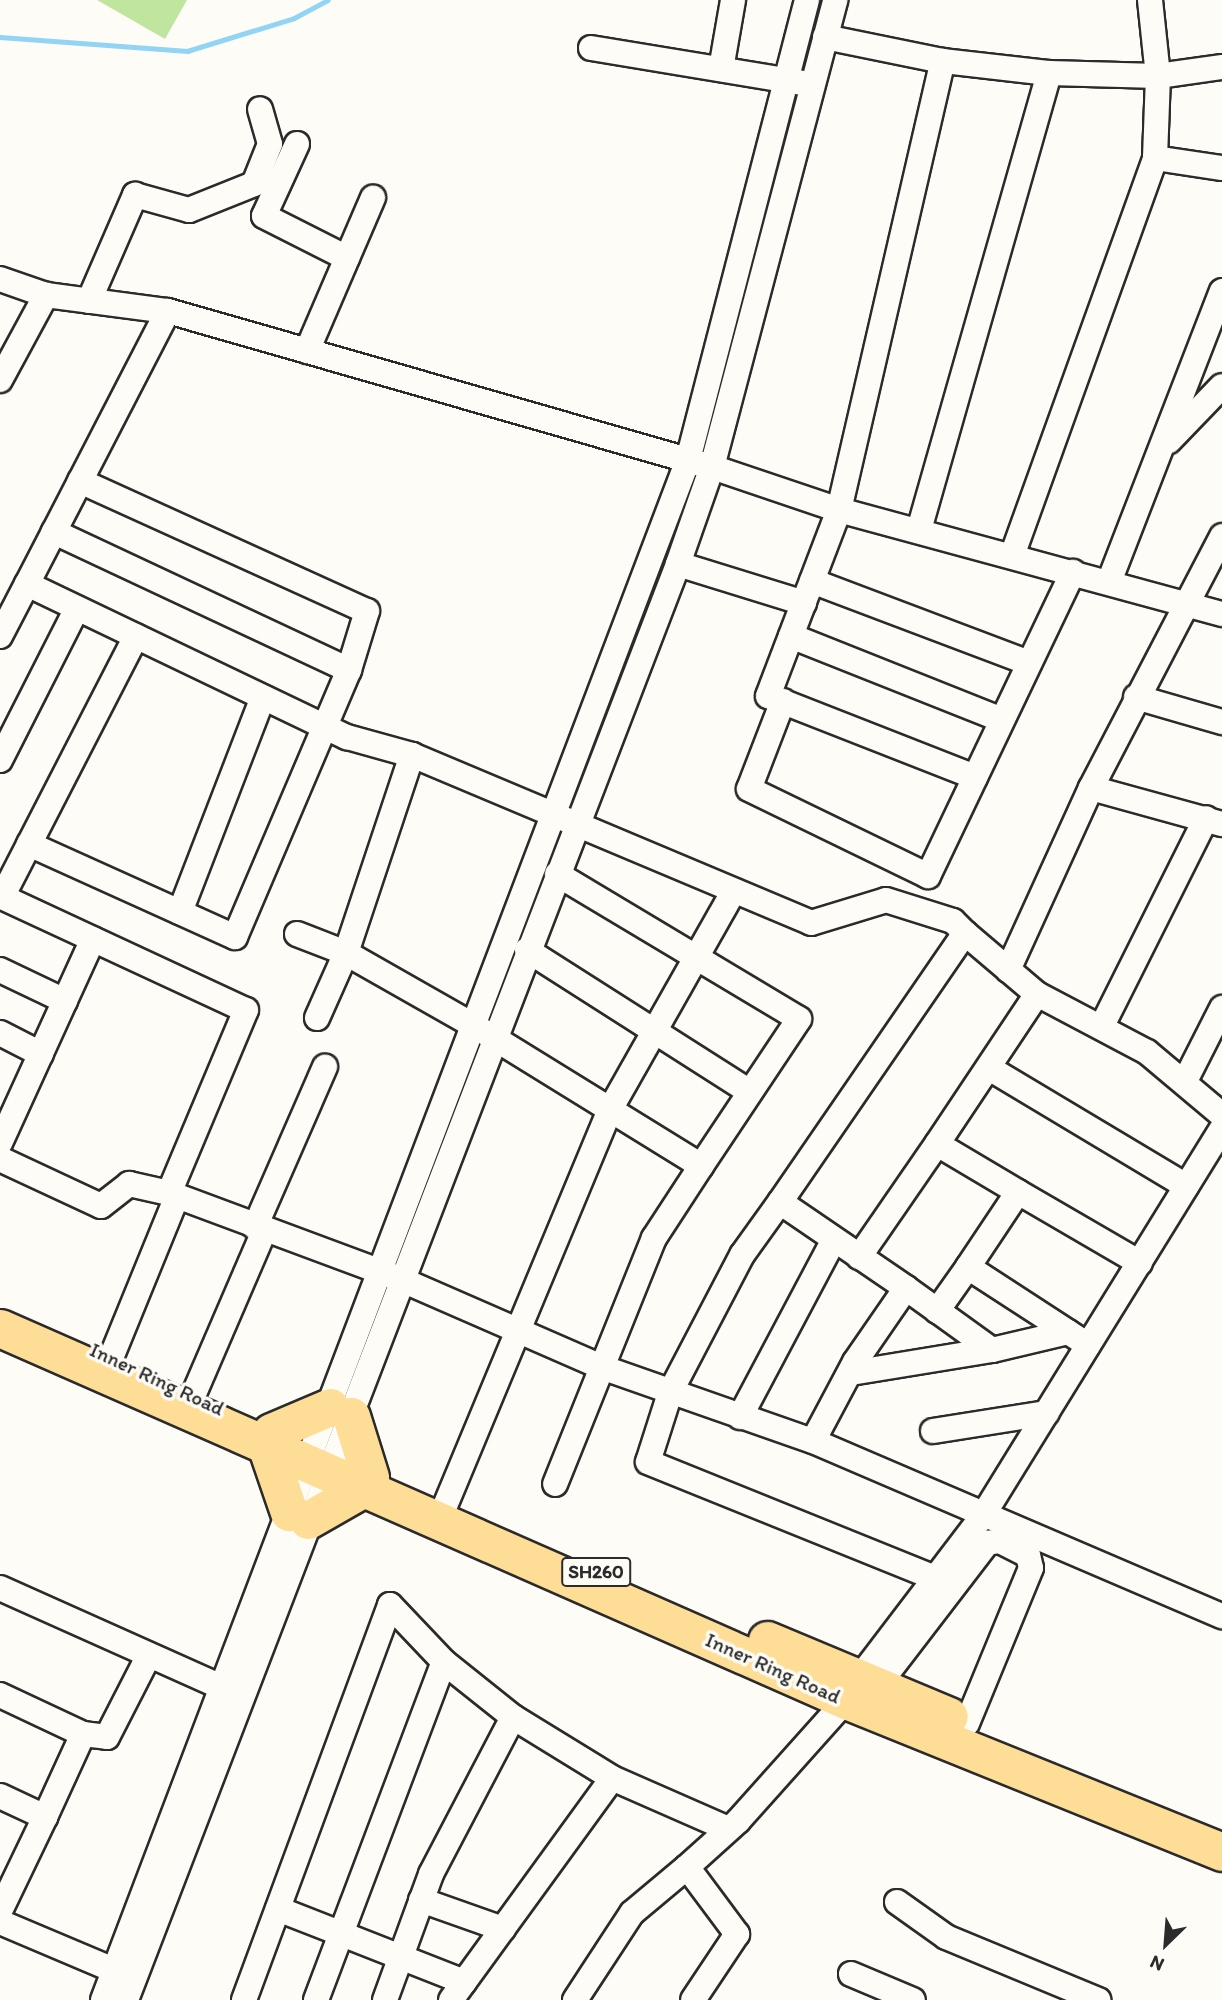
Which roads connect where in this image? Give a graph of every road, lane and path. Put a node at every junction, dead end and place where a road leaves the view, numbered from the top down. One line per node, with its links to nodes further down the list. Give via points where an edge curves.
1 (733, 0): 9 (street)
2 (807, 0): 12 (street)
3 (835, 0): 5 (street)
4 (1150, 0): 11 (street)
5 (825, 37): 7 (street); 13 (street)
6 (591, 48): 9 (street)
7 (943, 61): 10 (street); 32 (street)
8 (1222, 67): 11 (street)
9 (721, 69): 12 (street)
10 (1049, 73): 11 (street); 33 (street)
11 (1158, 76): 16 (street)
12 (787, 79): 13 (street); 29 (street)
13 (812, 86): 30 (street)
14 (260, 109): 23 (street, via 270,144 254,184 189,210 135,195)
15 (297, 144): 19 (street, via 264,216)
16 (1154, 158): 17 (street); 36 (street)
17 (1222, 168)
18 (373, 198): 19 (street)
19 (347, 258): 25 (street)
20 (0, 279): 22 (street)
21 (1222, 290): 28 (street)
22 (46, 295): 23 (street); 26 (street)
23 (89, 301): 24 (street)
24 (167, 311): 25 (street); 31 (street)
25 (306, 351): 29 (street)
26 (0, 380)
27 (1222, 386): 28 (street)
28 (1160, 450): 39 (street)
29 (688, 460): 30 (street); 60 (street)
30 (712, 467): 32 (street); 37 (street)
31 (80, 481): 34 (street); 49 (street, via 368,611)
32 (839, 510): 33 (street); 41 (street)
33 (919, 530): 36 (street)
34 (54, 532): 40 (street); 49 (street)
35 (1222, 536): 42 (street)
36 (1012, 556): 38 (street)
37 (678, 564): 41 (street); 62 (street)
38 (1073, 572): 39 (street); 48 (street)
39 (1109, 582): 42 (street)
40 (27, 584): 43 (street); 45 (street)
41 (808, 592): 47 (street); 48 (street)
42 (1183, 603): 44 (street); 51 (street)
43 (77, 608): 46 (street); 57 (street)
44 (1222, 614)
45 (0, 636)
46 (136, 636): 50 (street); 63 (street)
47 (791, 636): 52 (street, via 768,696); 53 (street)
48 (1029, 663): 53 (street)
49 (349, 670): 55 (street)
50 (263, 697): 55 (street); 67 (street)
51 (1136, 697): 54 (street); 59 (street)
52 (783, 701): 58 (street); 58 (street, via 749,789 928,876)
53 (1002, 720): 58 (street)
54 (1222, 722)
55 (323, 726): 56 (street); 67 (street, via 236,937)
56 (412, 755): 60 (street); 72 (street)
57 (0, 760)
58 (975, 777)
59 (1091, 788): 61 (street); 75 (street)
60 (551, 813): 62 (street); 81 (street)
61 (1214, 821): 80 (street)
62 (577, 823): 64 (street); 65 (street)
63 (29, 844): 66 (street); 67 (street)
64 (557, 874): 71 (street); 73 (street)
65 (733, 892): 68 (street, via 811,923 886,901 922,907); 73 (street)
66 (1, 897): 70 (street)
67 (180, 912)
68 (965, 933): 75 (street); 101 (street)
69 (297, 934): 72 (street)
70 (93, 939): 77 (street); 100 (street, via 246,1010)
71 (527, 950): 83 (street); 84 (street)
72 (346, 953): 79 (street); 81 (street)
73 (696, 958): 83 (street); 89 (street, via 799,1019)
74 (0, 970): 77 (street)
75 (1008, 970): 76 (street)
76 (1037, 994): 80 (street); 87 (street)
77 (65, 1001): 85 (street)
78 (1222, 1008): 88 (street)
79 (317, 1018)
80 (1103, 1024): 88 (street)
81 (472, 1025): 84 (street); 107 (street)
82 (0, 1033): 85 (street)
83 (656, 1034): 89 (street); 91 (street)
84 (494, 1038): 91 (street); 107 (street)
85 (41, 1054): 90 (street)
86 (326, 1067): 102 (street)
87 (989, 1068): 95 (street); 98 (street)
88 (1185, 1082): 92 (street)
89 (750, 1092): 97 (street)
90 (8, 1103): 94 (street)
91 (611, 1108): 97 (street); 112 (street)
92 (1222, 1115)
93 (1222, 1129): 98 (street)
94 (0, 1143)
95 (937, 1144): 99 (street); 104 (street)
96 (0, 1159): 100 (street, via 101,1206 129,1184)
97 (701, 1166): 116 (street, via 654,1238)
98 (1186, 1186): 105 (street)
99 (1018, 1192): 105 (street); 106 (street)
100 (173, 1194): 102 (street); 115 (street)
101 (780, 1202): 103 (street); 118 (street, via 742,1255)
102 (260, 1229): 107 (street); 119 (street)
103 (832, 1243): 104 (street); 122 (street)
104 (859, 1256): 108 (street)
105 (1140, 1262): 113 (street)
106 (968, 1267): 109 (street); 113 (street)
107 (391, 1276): 112 (street); 120 (street)
108 (906, 1288): 109 (street); 117 (street)
109 (937, 1311): 114 (street)
110 (0, 1313): 115 (highway, Inner Ring Road)
111 (0, 1328): 124 (highway, Inner Ring Road)
112 (513, 1331): 116 (street); 129 (street)
113 (1078, 1338): 114 (street); 121 (street)
114 (992, 1350): 117 (street)
115 (111, 1358): 119 (highway, Inner Ring Road)
116 (604, 1368): 118 (street); 128 (street)
117 (851, 1373): 125 (street)
118 (670, 1393): 122 (street); 132 (street, via 648,1462)
119 (193, 1396): 124 (highway, Inner Ring Road)
120 (340, 1412): 124 (highway); 126 (street); 127 (highway)
121 (1047, 1413): 123 (street); 131 (street)
122 (740, 1418): 125 (street)
123 (933, 1431)
124 (268, 1438): 126 (highway, Inner Ring Road); 130 (highway)
125 (813, 1441): 131 (street)
126 (320, 1463): 127 (highway, Inner Ring Road / SH260); 130 (street)
127 (366, 1483): 129 (highway, Inner Ring Road / SH260); 130 (highway); 138 (highway, Inner Ring Road / SH260)
128 (555, 1484)
129 (445, 1506): 138 (highway, Inner Ring Road / SH260)
130 (298, 1516): 137 (street); 159 (street)
131 (982, 1517): 132 (street); 134 (street)
132 (935, 1578): 138 (street)
133 (0, 1588): 135 (street)
134 (1222, 1616)
135 (147, 1659): 137 (street); 142 (street, via 107,1737)
136 (444, 1662): 140 (street); 152 (street, via 390,1605); 156 (street)
137 (219, 1686): 159 (street)
138 (862, 1687): 141 (highway, Inner Ring Road); 141 (street, via 987,1544 1000,1541 1028,1555 1031,1568); 146 (street); 148 (highway, Inner Ring Road / SH260)
139 (0, 1695): 142 (street)
140 (513, 1717): 143 (street); 150 (street)
141 (967, 1723): 147 (highway, Inner Ring Road)
142 (83, 1734): 145 (street)
143 (612, 1778): 146 (street); 155 (street)
144 (0, 1796): 145 (street)
145 (45, 1817): 153 (street)
146 (728, 1829): 149 (street)
147 (1222, 1834)
148 (1222, 1852)
149 (687, 1867): 165 (street, via 632,1913); 166 (street, via 737,1934)
150 (421, 1900): 155 (street); 157 (street)
151 (897, 1902): 168 (street, via 946,1937)
152 (278, 1909): 156 (street); 162 (street)
153 (0, 1911)
154 (0, 1922): 159 (street)
155 (503, 1929): 160 (street)
156 (341, 1934): 157 (street); 163 (street)
157 (401, 1958): 160 (street); 164 (street)
158 (851, 1974): 167 (street)
159 (125, 1983): 161 (street)
160 (457, 1991)
161 (103, 2000)
162 (244, 2000)
163 (316, 2000)
164 (385, 2000)
165 (575, 2000)
166 (693, 2000)
167 (913, 2000)
168 (1098, 2000)

